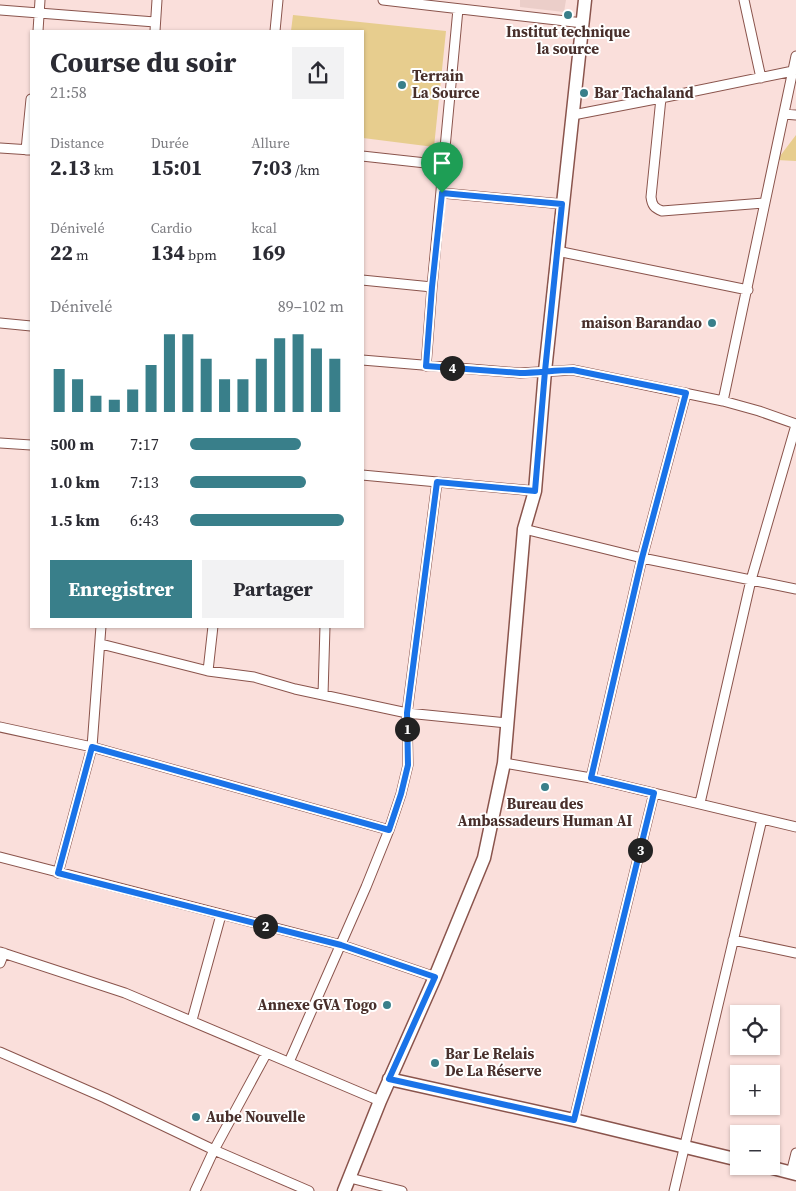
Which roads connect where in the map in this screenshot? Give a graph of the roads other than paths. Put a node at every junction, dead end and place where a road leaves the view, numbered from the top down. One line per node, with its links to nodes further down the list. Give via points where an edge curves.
1 (40, 0): 10 (street)
2 (157, 0): 12 (street)
3 (278, 0): 14 (street)
4 (383, 0): 7 (street)
5 (585, 0): 11 (street)
6 (744, 0): 17 (street)
7 (434, 3): 8 (street)
8 (458, 9): 11 (street); 26 (street)
9 (0, 10): 10 (street)
10 (40, 14): 12 (street); 13 (street)
11 (583, 23): 19 (street)
12 (155, 27)
13 (38, 30)
14 (275, 30)
15 (796, 56): 16 (street)
16 (793, 71): 17 (street); 20 (street)
17 (761, 78): 18 (street)
18 (661, 98): 19 (street); 28 (street, via 651,197 655,208 662,211)
19 (573, 114): 29 (street)
20 (784, 114): 21 (street); 28 (street)
21 (796, 115)
22 (30, 124): 24 (street)
23 (0, 148): 24 (street)
24 (29, 150)
25 (364, 156): 26 (street)
26 (444, 165): 27 (street)
27 (442, 193): 29 (street); 32 (street)
28 (764, 203): 33 (street)
29 (562, 204): 30 (street)
30 (557, 251): 33 (street); 38 (street)
31 (364, 280): 32 (street)
32 (432, 287): 37 (street)
33 (748, 290): 40 (street)
34 (0, 323): 35 (street)
35 (30, 326)
36 (364, 360): 37 (street)
37 (426, 366): 38 (street, via 520,373)
38 (545, 371): 39 (street, via 573,370); 46 (street)
39 (686, 393): 40 (street); 48 (street)
40 (723, 401): 41 (street)
41 (796, 425): 49 (street)
42 (0, 442): 43 (street)
43 (30, 445)
44 (364, 475): 45 (street)
45 (437, 482): 46 (street); 57 (street)
46 (535, 491): 47 (street)
47 (524, 529): 48 (street); 58 (street)
48 (642, 558): 49 (street); 62 (street)
49 (751, 580): 50 (street); 64 (street)
50 (796, 589)
51 (101, 628): 54 (street)
52 (213, 628): 55 (street)
53 (325, 628): 56 (street)
54 (101, 644): 55 (street); 60 (street)
55 (208, 671): 56 (street, via 254,677)
56 (322, 695): 57 (street)
57 (407, 713): 58 (street); 67 (street, via 408,765)
58 (507, 723): 61 (street)
59 (0, 726): 60 (street)
60 (92, 747): 67 (street); 69 (street)
61 (504, 763): 62 (street); 76 (street, via 484,858)
62 (591, 778): 63 (street)
63 (654, 793): 64 (street); 83 (street)
64 (700, 803): 65 (street)
65 (762, 819): 66 (street); 71 (street)
66 (796, 827)
67 (389, 830): 72 (street)
68 (0, 857): 69 (street)
69 (58, 873): 70 (street)
70 (221, 915): 72 (street); 77 (street)
71 (733, 940): 74 (street); 84 (street)
72 (341, 945): 76 (street); 80 (street)
73 (2, 953): 75 (street); 77 (street, via 124,993)
74 (796, 953)
75 (0, 963)
76 (435, 977): 81 (street)
77 (192, 1020): 79 (street)
78 (0, 1052): 85 (street)
79 (266, 1054): 80 (street); 85 (street)
80 (289, 1062): 82 (street)
81 (389, 1079): 82 (street); 83 (street)
82 (380, 1101): 90 (street)
83 (574, 1120): 84 (street)
84 (684, 1147): 87 (street); 95 (street)
85 (214, 1150): 91 (street); 92 (street)
86 (796, 1152): 89 (street)
87 (730, 1158)
88 (780, 1170): 89 (street)
89 (793, 1173)
90 (350, 1178): 93 (street); 94 (street)
91 (195, 1191)
92 (309, 1191)
93 (344, 1191)
94 (402, 1191)
95 (674, 1191)

